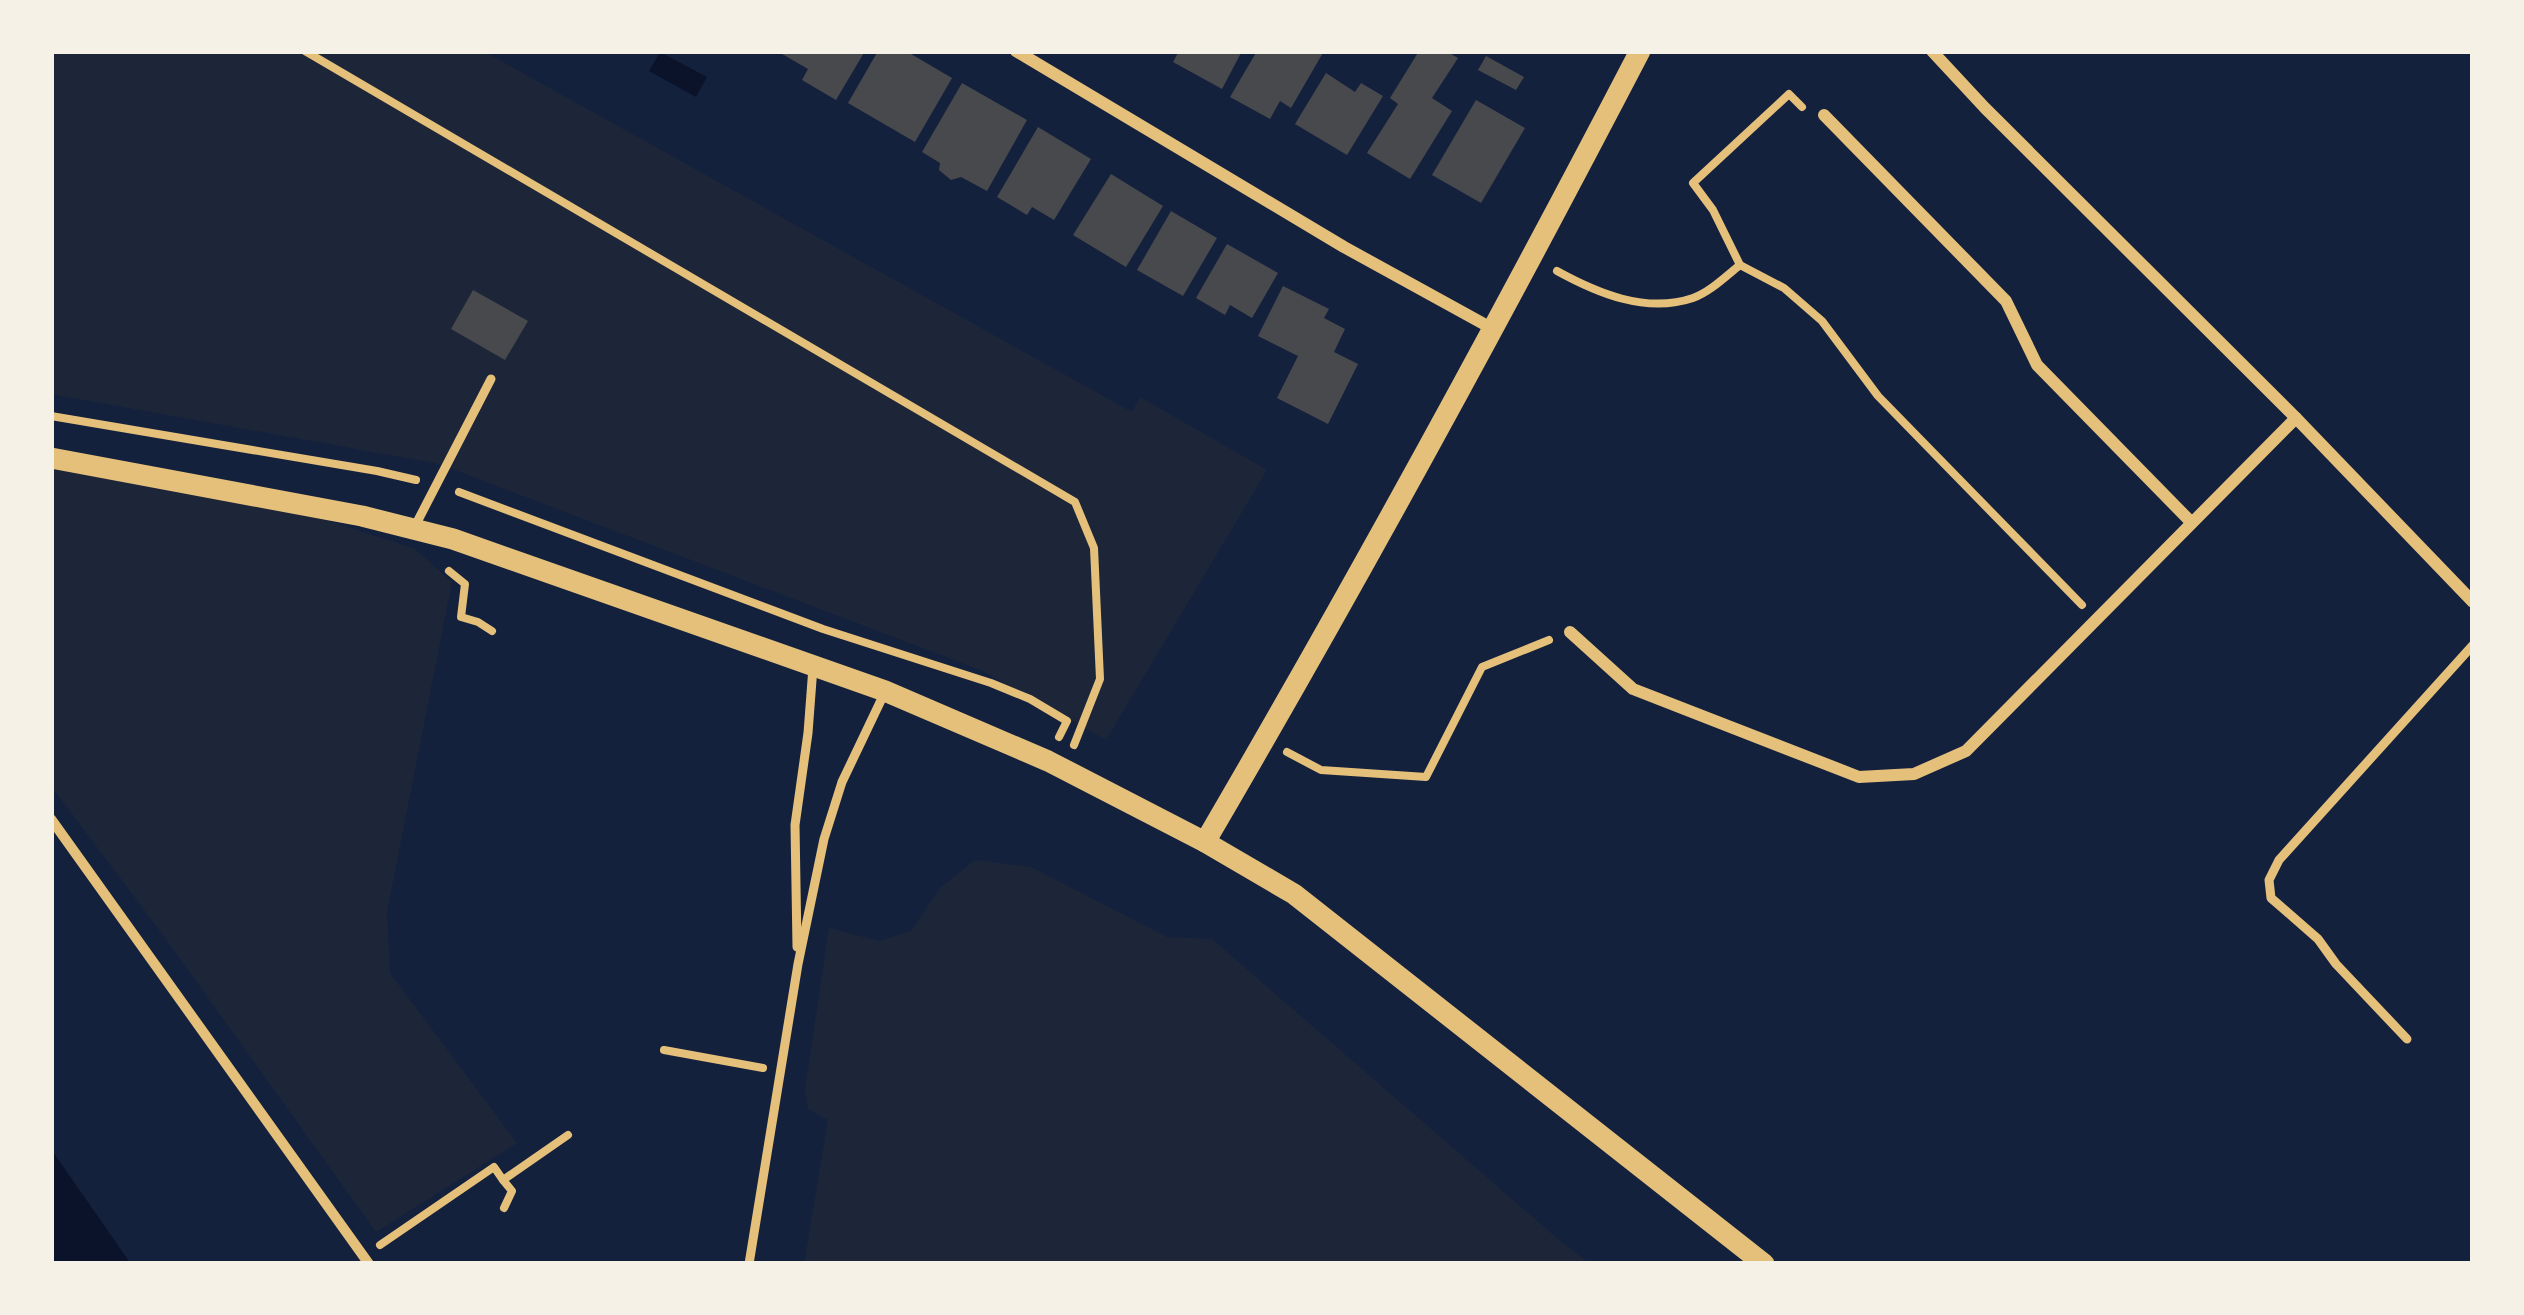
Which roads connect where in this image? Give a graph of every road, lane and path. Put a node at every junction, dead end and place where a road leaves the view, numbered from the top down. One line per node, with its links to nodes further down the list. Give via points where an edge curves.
1 (305, 51): 23 (path, via 1075,502 1094,548 1100,679)
2 (1016, 51): 8 (street)
3 (1640, 51): 6 (street)
4 (1932, 51): 10 (street)
5 (1824, 115): 7 (path, via 1817,122 1789,94 1693,183); 12 (street, via 2006,301 2037,364)
6 (1532, 258): 7 (path, via 1630,302 1697,297); 8 (street)
7 (1740, 265): 16 (path, via 1822,321 1878,396)
8 (1493, 329): 22 (street)
9 (491, 380): 13 (lane)
10 (2296, 418): 12 (street); 15 (street)
11 (51, 458): 13 (street)
12 (2191, 522): 16 (street)
13 (414, 528): 20 (street)
14 (444, 566): 17 (path, via 465,584 461,617)
15 (2473, 602)
16 (2096, 619): 18 (street, via 1966,751 1913,774 1859,777 1634,689)
17 (492, 631)
18 (1570, 632): 22 (path, via 1482,667 1426,777 1321,770)
19 (2473, 645): 27 (lane, via 2279,860 2270,880 2271,898)
20 (813, 667): 21 (street); 26 (lane, via 795,825)
21 (885, 691): 23 (street); 26 (lane, via 824,838)
22 (1265, 740): 25 (street)
23 (1064, 768): 25 (street)
24 (51, 819): 33 (street)
25 (1205, 842): 35 (street, via 1294,894)
26 (798, 964): 29 (lane)
27 (2407, 1039)
28 (664, 1050): 29 (path)
29 (780, 1070): 34 (lane)
30 (568, 1135): 31 (path)
31 (503, 1180): 32 (path, via 512,1191); 33 (path, via 494,1167)
32 (504, 1208)
33 (366, 1260)
34 (749, 1264)
35 (1764, 1264)

